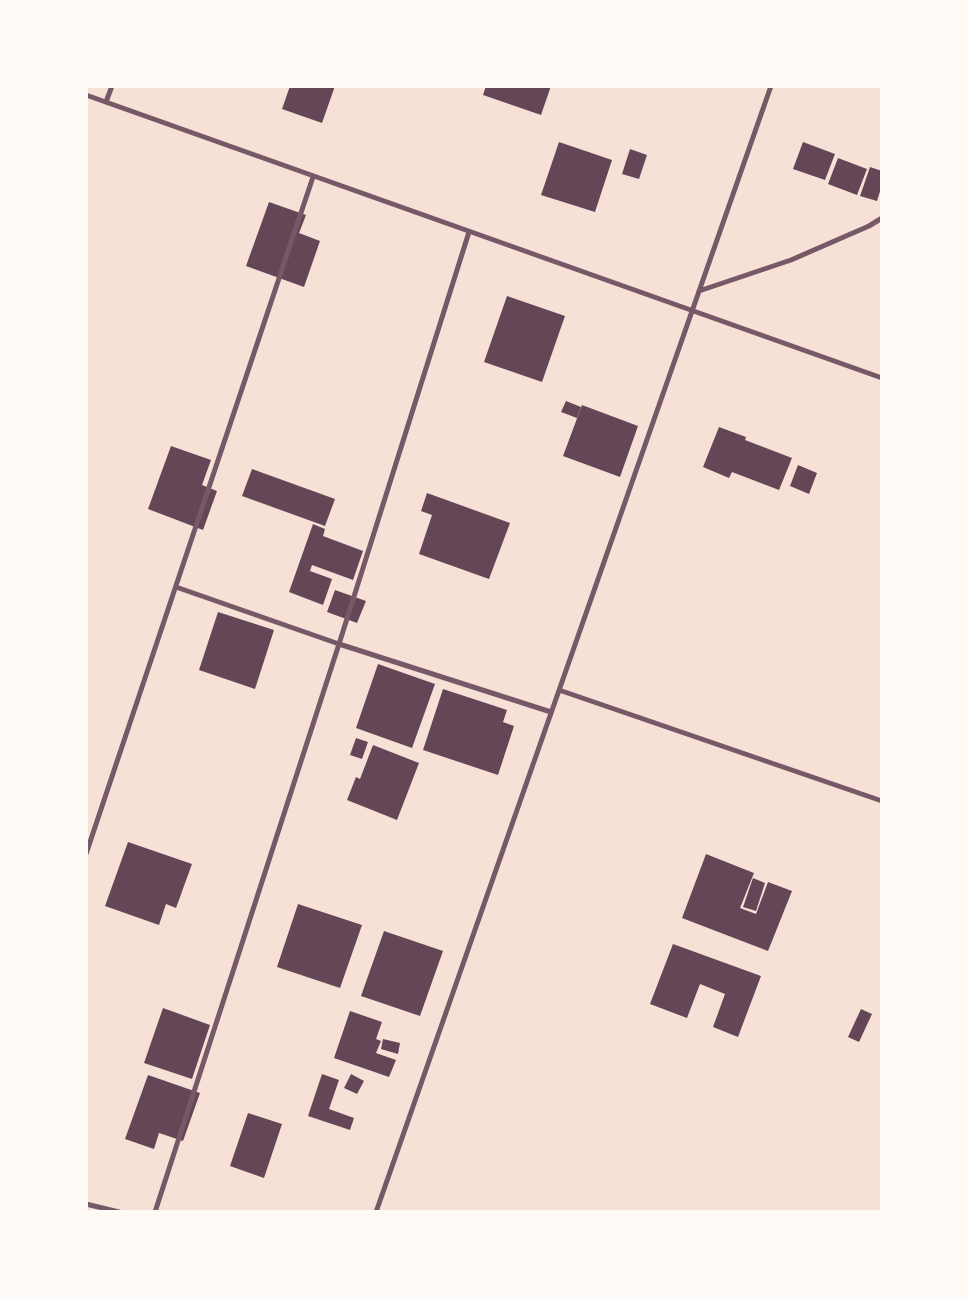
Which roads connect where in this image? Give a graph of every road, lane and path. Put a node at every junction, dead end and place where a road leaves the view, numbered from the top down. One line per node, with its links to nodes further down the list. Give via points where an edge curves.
1 (112, 86): 4 (street)
2 (771, 86): 8 (street)
3 (86, 95): 4 (street)
4 (106, 102): 5 (street)
5 (312, 177): 7 (street); 11 (street)
6 (882, 218): 8 (street, via 791,260)
7 (469, 232): 9 (street); 12 (street)
8 (699, 291): 9 (street)
9 (692, 311): 10 (street); 13 (street)
10 (882, 378)
11 (176, 587): 12 (street); 16 (street)
12 (339, 644): 14 (street); 19 (street)
13 (559, 690): 14 (street); 15 (street)
14 (551, 712): 20 (street)
15 (882, 801)
16 (86, 854)
17 (86, 1204): 18 (street)
18 (119, 1212)
19 (155, 1212)
20 (376, 1212)

